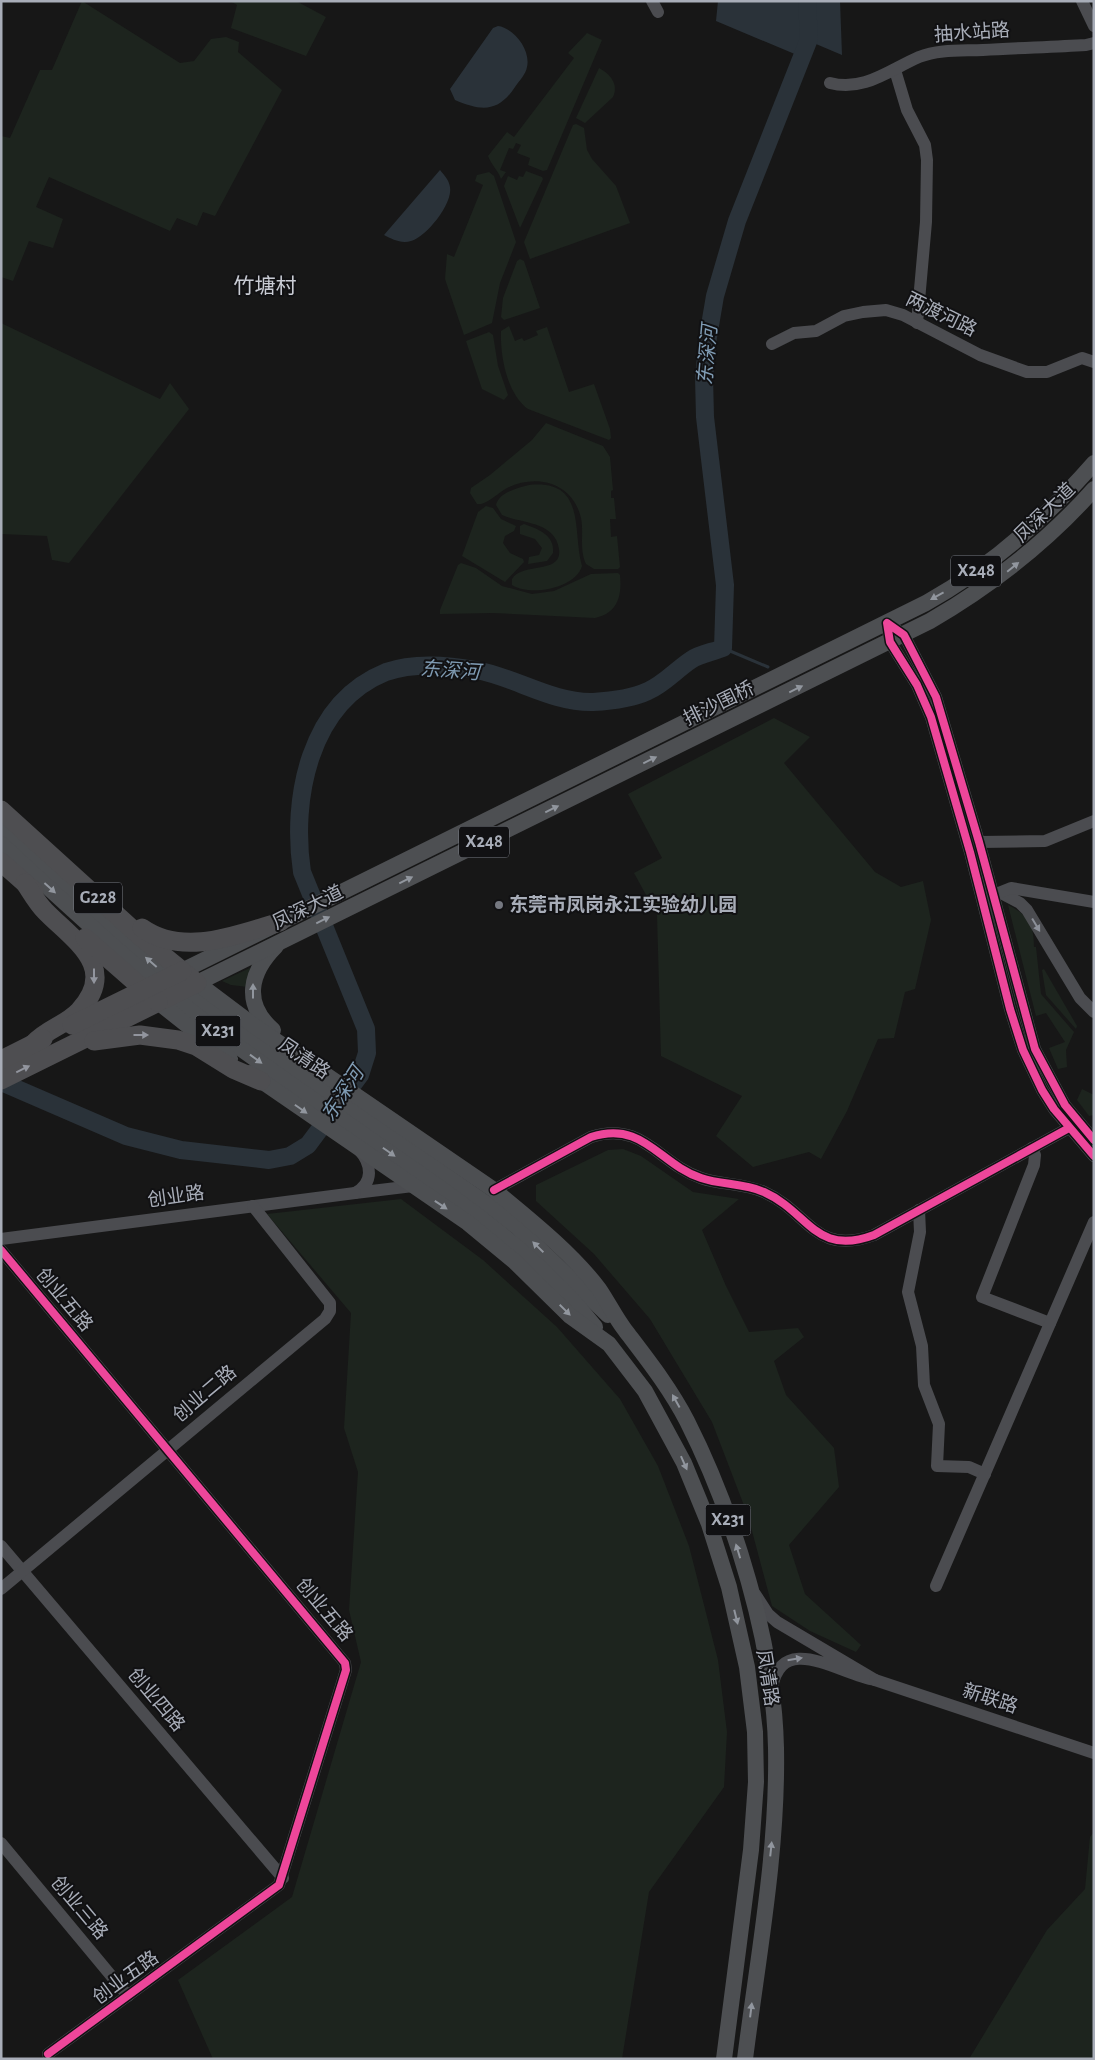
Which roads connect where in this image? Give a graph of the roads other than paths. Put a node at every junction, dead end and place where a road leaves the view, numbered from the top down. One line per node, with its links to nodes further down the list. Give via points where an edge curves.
1 (1082, 1): 2 (street)
2 (1094, 26)
3 (1094, 42): 4 (street, 抽水站路, via 941,52 916,58)
4 (895, 70): 5 (street, 抽水站路, via 854,86); 6 (street, via 907,110 925,145 927,160 926,222)
5 (830, 83)
6 (917, 323): 7 (street, 两渡河路, via 894,311 863,312 836,320 816,331 794,333); 8 (street, 两渡河路, via 980,355 1027,372 1047,372 1082,358)
7 (772, 344)
8 (1094, 362)
9 (1094, 463): 11 (main road, 凤深大道 / X248, one-way to 11, via 1055,505 1003,552 946,591)
10 (1094, 489): 12 (main road, 凤深大道 / X248, one-way to 10, via 955,607 1001,576 1049,536)
11 (887, 623): 12 (street); 13 (main road, 凤深大道 / X248)
12 (897, 638): 14 (main road, 凤深大道 / X248); 20 (street, via 936,697); 38 (street, via 931,717 1021,1043 1042,1090)
13 (836, 648): 15 (main road, 排沙围桥 / X248)
14 (850, 662): 16 (main road, 排沙围桥 / X248, one-way to 14)
15 (596, 767): 27 (main road, 凤深大道 / X248, via 357,885)
16 (606, 782): 27 (main road, 凤深大道 / X248, one-way to 16, via 362,902)
17 (1, 810): 25 (highway, 凤清路 / G228)
18 (1094, 821): 20 (street, via 1045,841)
19 (1, 827): 22 (main road, 凤清路 / X231)
20 (979, 842): 24 (street)
21 (1, 844): 22 (main road, 凤清路 / X231)
22 (13, 854): 23 (highway, 凤清路 / G228); 43 (main road, 凤清路 / X231, via 195,998)
23 (25, 883): 30 (highway, 凤清路 / G228); 34 (highway, G228, one-way to 34, via 44,910 85,949 94,972 92,990 81,1009 70,1019 44,1032)
24 (997, 893): 26 (street, via 1011,888); 32 (street, one-way to 32, via 1020,903 1027,910 1080,998); 39 (street, via 1034,1049 1065,1105)
25 (98, 898): 27 (highway, via 118,908 146,931 170,941 204,942); 28 (highway, 凤清路 / G228)
26 (1094, 902)
27 (282, 931): 28 (main road, 凤深大道 / X248); 29 (main road, 凤深大道 / X248); 33 (main road, one-way to 27, via 260,1017 252,992 254,977)
28 (182, 971): 29 (highway, 凤清路 / G228); 30 (highway, 凤深大道 / G228)
29 (197, 983): 31 (highway, 凤深大道 / G228); 33 (main road, 凤清路 / X231)
30 (143, 990): 31 (highway, 凤清路 / G228); 34 (highway, 凤深大道 / G228)
31 (158, 1002): 34 (highway, 凤深大道 / G228); 37 (main road, 凤清路 / X231)
32 (1094, 1012)
33 (286, 1046): 45 (main road, 凤清路 / X231)
34 (33, 1051): 35 (highway, G228); 36 (highway, G228, one-way to 34); 37 (highway, one-way to 37, via 67,1053 103,1039 156,1036 196,1046 233,1069)
35 (1, 1060)
36 (1, 1080)
37 (261, 1081): 40 (main road, 凤清路 / X231, one-way to 40)
38 (1069, 1128): 41 (street); 42 (street)
39 (1094, 1140)
40 (357, 1148): 44 (main road, 凤清路 / X231); 46 (street, via 367,1161 370,1174 366,1186)
41 (1032, 1148): 48 (street); 52 (street, via 1034,1165 982,1297)
42 (1094, 1156)
43 (442, 1180): 53 (main road, 凤清路 / X231, one-way to 43, via 517,1227); 54 (main road, 凤清路 / X231, via 519,1248 579,1307)
44 (413, 1186): 46 (street, 创业路); 54 (main road, 凤清路 / X231, one-way to 54, via 484,1235 570,1316)
45 (494, 1190): 48 (street, via 592,1137 616,1133 640,1138 693,1175 764,1192 816,1232 831,1239 850,1242 863,1239); 53 (main road, 凤清路 / X231, via 598,1289)
46 (356, 1193): 47 (street, 创业路)
47 (253, 1206): 50 (street, 创业路); 55 (street, 创业二路, via 330,1303 330,1311 325,1319)
48 (919, 1210): 56 (street, via 920,1232 908,1292 922,1346 924,1385 939,1424 937,1466 969,1467)
49 (1094, 1222): 52 (street)
50 (1, 1240)
51 (1, 1250): 55 (street, 创业五路)
52 (1050, 1323): 56 (street)
53 (624, 1329): 59 (main road, 凤清路 / X231, one-way to 53, via 726,1514 687,1421 651,1362)
54 (609, 1344): 69 (main road, 凤清路 / X231, one-way to 69, via 645,1391 684,1463 720,1556 747,1667 756,1749 755,1799)
55 (169, 1450): 58 (street, 创业二路); 66 (street, 创业五路, via 346,1663)
56 (985, 1474): 60 (street)
57 (1, 1546): 58 (street, 创业四路)
58 (23, 1571): 61 (street, 创业二路); 66 (street, 创业四路)
59 (747, 1580): 62 (street, 新联路, via 761,1604 777,1622); 63 (main road, 凤清路 / X231)
60 (936, 1586)
61 (1, 1589)
62 (875, 1680): 63 (street, 新联路, one-way to 62, via 777,1672 788,1660 795,1658 810,1659 860,1678); 64 (street, 新联路)
63 (771, 1696): 70 (main road, 凤清路 / X231, one-way to 63, via 774,1817 776,1747)
64 (1094, 1753)
65 (1, 1843): 67 (street, 创业三路)
66 (283, 1878): 67 (street, 创业五路, via 273,1892)
67 (128, 1996): 68 (street, 创业五路)
68 (48, 2054)
69 (724, 2059)
70 (744, 2059)

